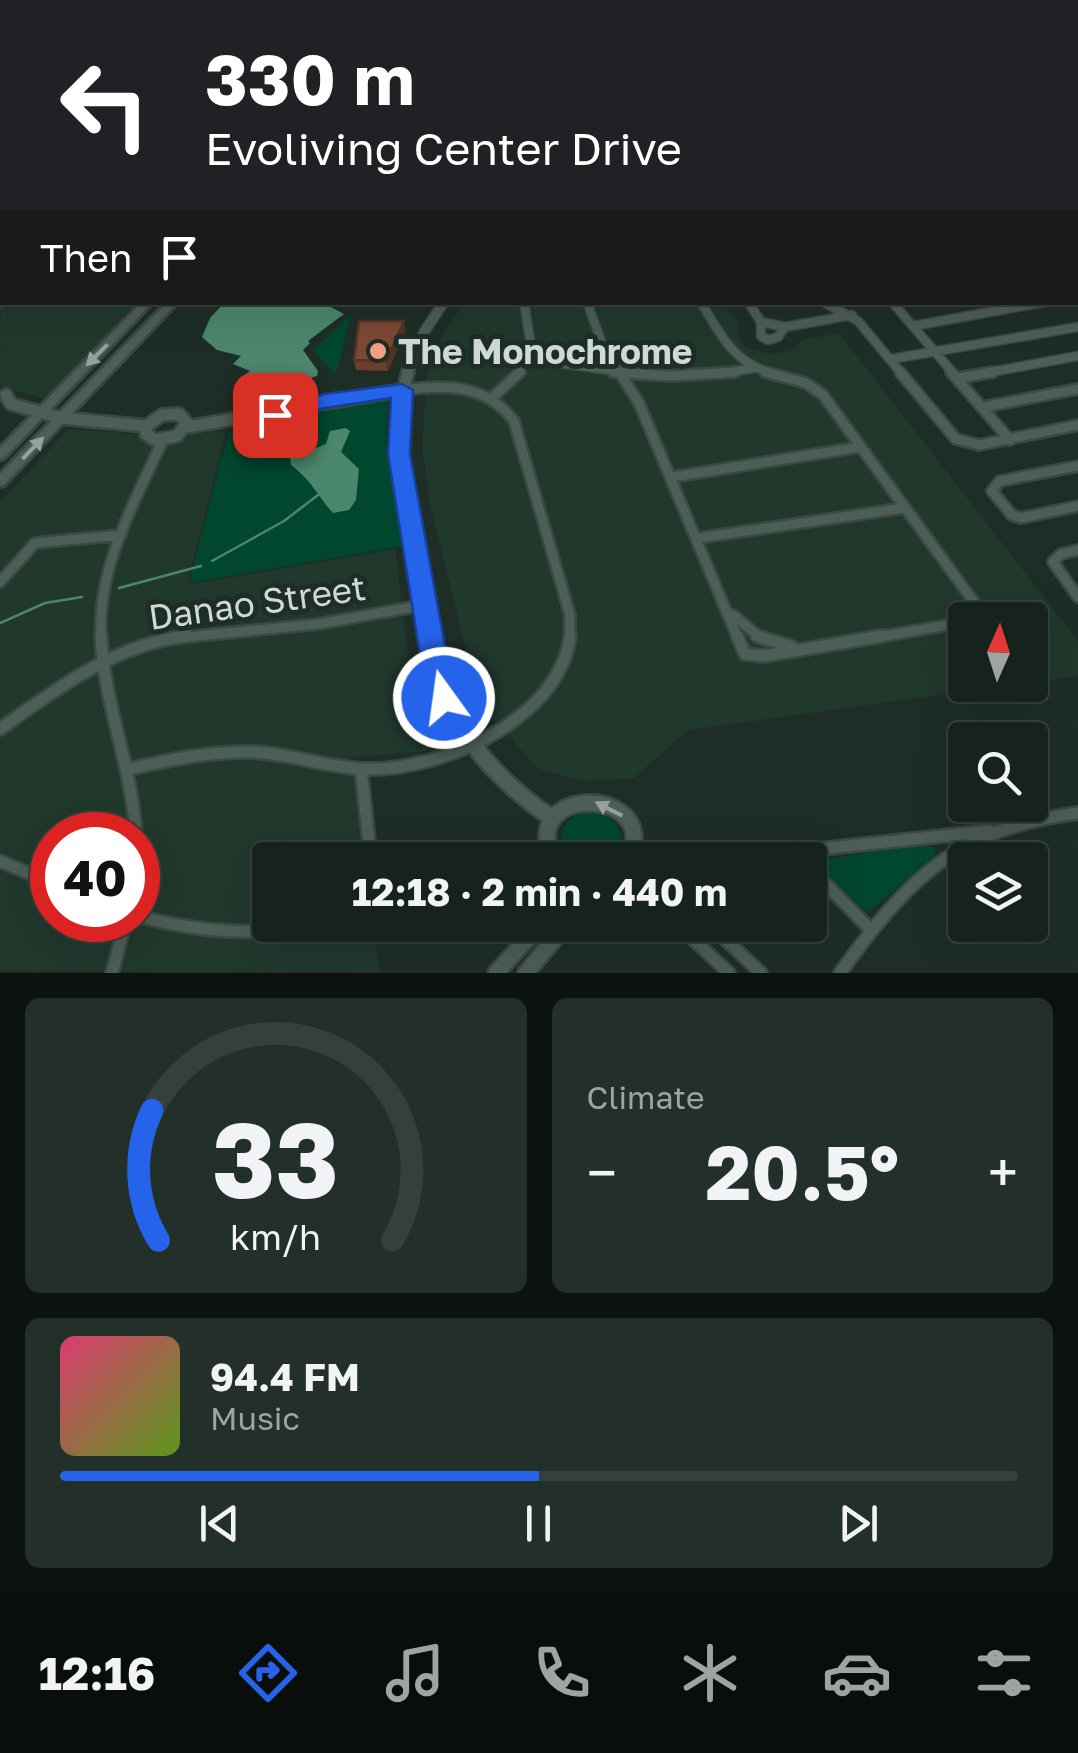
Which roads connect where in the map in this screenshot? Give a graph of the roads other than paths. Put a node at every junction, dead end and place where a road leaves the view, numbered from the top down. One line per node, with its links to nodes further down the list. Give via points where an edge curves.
1 (145, 305): 30 (main road, one-way to 30)
2 (158, 305): 17 (main road)
3 (171, 305): 17 (main road)
4 (442, 305): 26 (street, via 418,343)
5 (525, 305): 20 (street, via 534,340)
6 (588, 305): 23 (street)
7 (703, 305): 22 (street, via 737,356)
8 (750, 305): 13 (street)
9 (829, 305): 12 (street)
10 (895, 305): 14 (street)
11 (1029, 305): 14 (street)
12 (852, 315): 16 (street); 21 (street)
13 (761, 322): 16 (street); 16 (street, via 761,336 768,340)
14 (913, 326): 18 (street)
15 (1078, 327): 18 (street)
16 (786, 328)
17 (144, 333): 31 (main road)
18 (935, 351): 21 (street); 24 (street)
19 (1078, 356): 24 (street)
20 (529, 359): 23 (street); 28 (street)
21 (891, 360): 36 (street, via 956,439 979,445)
22 (754, 368): 23 (street); 37 (street, via 815,387)
23 (617, 372): 40 (street, via 634,392)
24 (958, 378): 29 (street)
25 (1078, 388): 29 (street)
26 (402, 390): 28 (street, via 454,387); 34 (street); 50 (street, via 399,454)
27 (3, 394): 30 (street, via 10,404)
28 (492, 398): 56 (street, via 514,421 572,636 552,685)
29 (982, 407): 36 (street)
30 (43, 410): 31 (street); 38 (main road)
31 (69, 417): 33 (street); 41 (main road, one-way to 31)
32 (1078, 425): 36 (street)
33 (146, 426): 34 (street, via 170,413 185,418); 35 (street, via 150,438)
34 (187, 427): 35 (street)
35 (163, 440): 44 (street)
36 (1010, 440)
37 (860, 447): 40 (street); 43 (street)
38 (0, 455)
39 (1078, 466): 42 (street, via 1000,481 992,491 1020,518)
40 (672, 476): 45 (street)
41 (0, 482)
42 (1078, 506)
43 (904, 508): 45 (street); 49 (street)
44 (121, 534): 47 (street, via 34,543); 54 (street, via 100,619)
45 (698, 538): 51 (street)
46 (1078, 550): 48 (street, via 1053,562)
47 (0, 582)
48 (1078, 597)
49 (971, 602)
50 (424, 605): 54 (street, Danao Street, via 318,624 168,638); 56 (street, via 444,698)
51 (728, 609): 53 (street, via 767,643); 53 (street, via 745,654)
52 (948, 625): 53 (street)
53 (810, 648)
54 (104, 660): 55 (street, Danao Street); 57 (street)
55 (0, 728)
56 (473, 748): 58 (street, via 410,766); 61 (street, via 506,786)
57 (129, 769): 58 (street, via 200,754 253,752); 59 (street)
58 (361, 769): 63 (street)
59 (134, 812)
60 (1078, 813): 62 (street)
61 (553, 819): 64 (street); 65 (street, one-way to 61, via 632,829 611,806 578,802)
62 (994, 831): 66 (street); 71 (street, via 919,880)
63 (369, 842)
64 (550, 842)
65 (632, 842)
66 (827, 853)
67 (0, 861): 68 (street)
68 (30, 874)
69 (827, 886): 71 (street)
70 (160, 922): 72 (street, via 210,934)
71 (870, 930): 85 (street)
72 (252, 933)
73 (120, 942): 80 (street)
74 (524, 942): 81 (street)
75 (552, 942): 82 (street)
76 (698, 942): 79 (street)
77 (711, 942): 79 (street)
78 (729, 942): 84 (street)
79 (708, 951): 83 (street)
80 (112, 973)
81 (496, 973)
82 (526, 973)
83 (729, 973)
84 (761, 973)
85 (840, 973)

